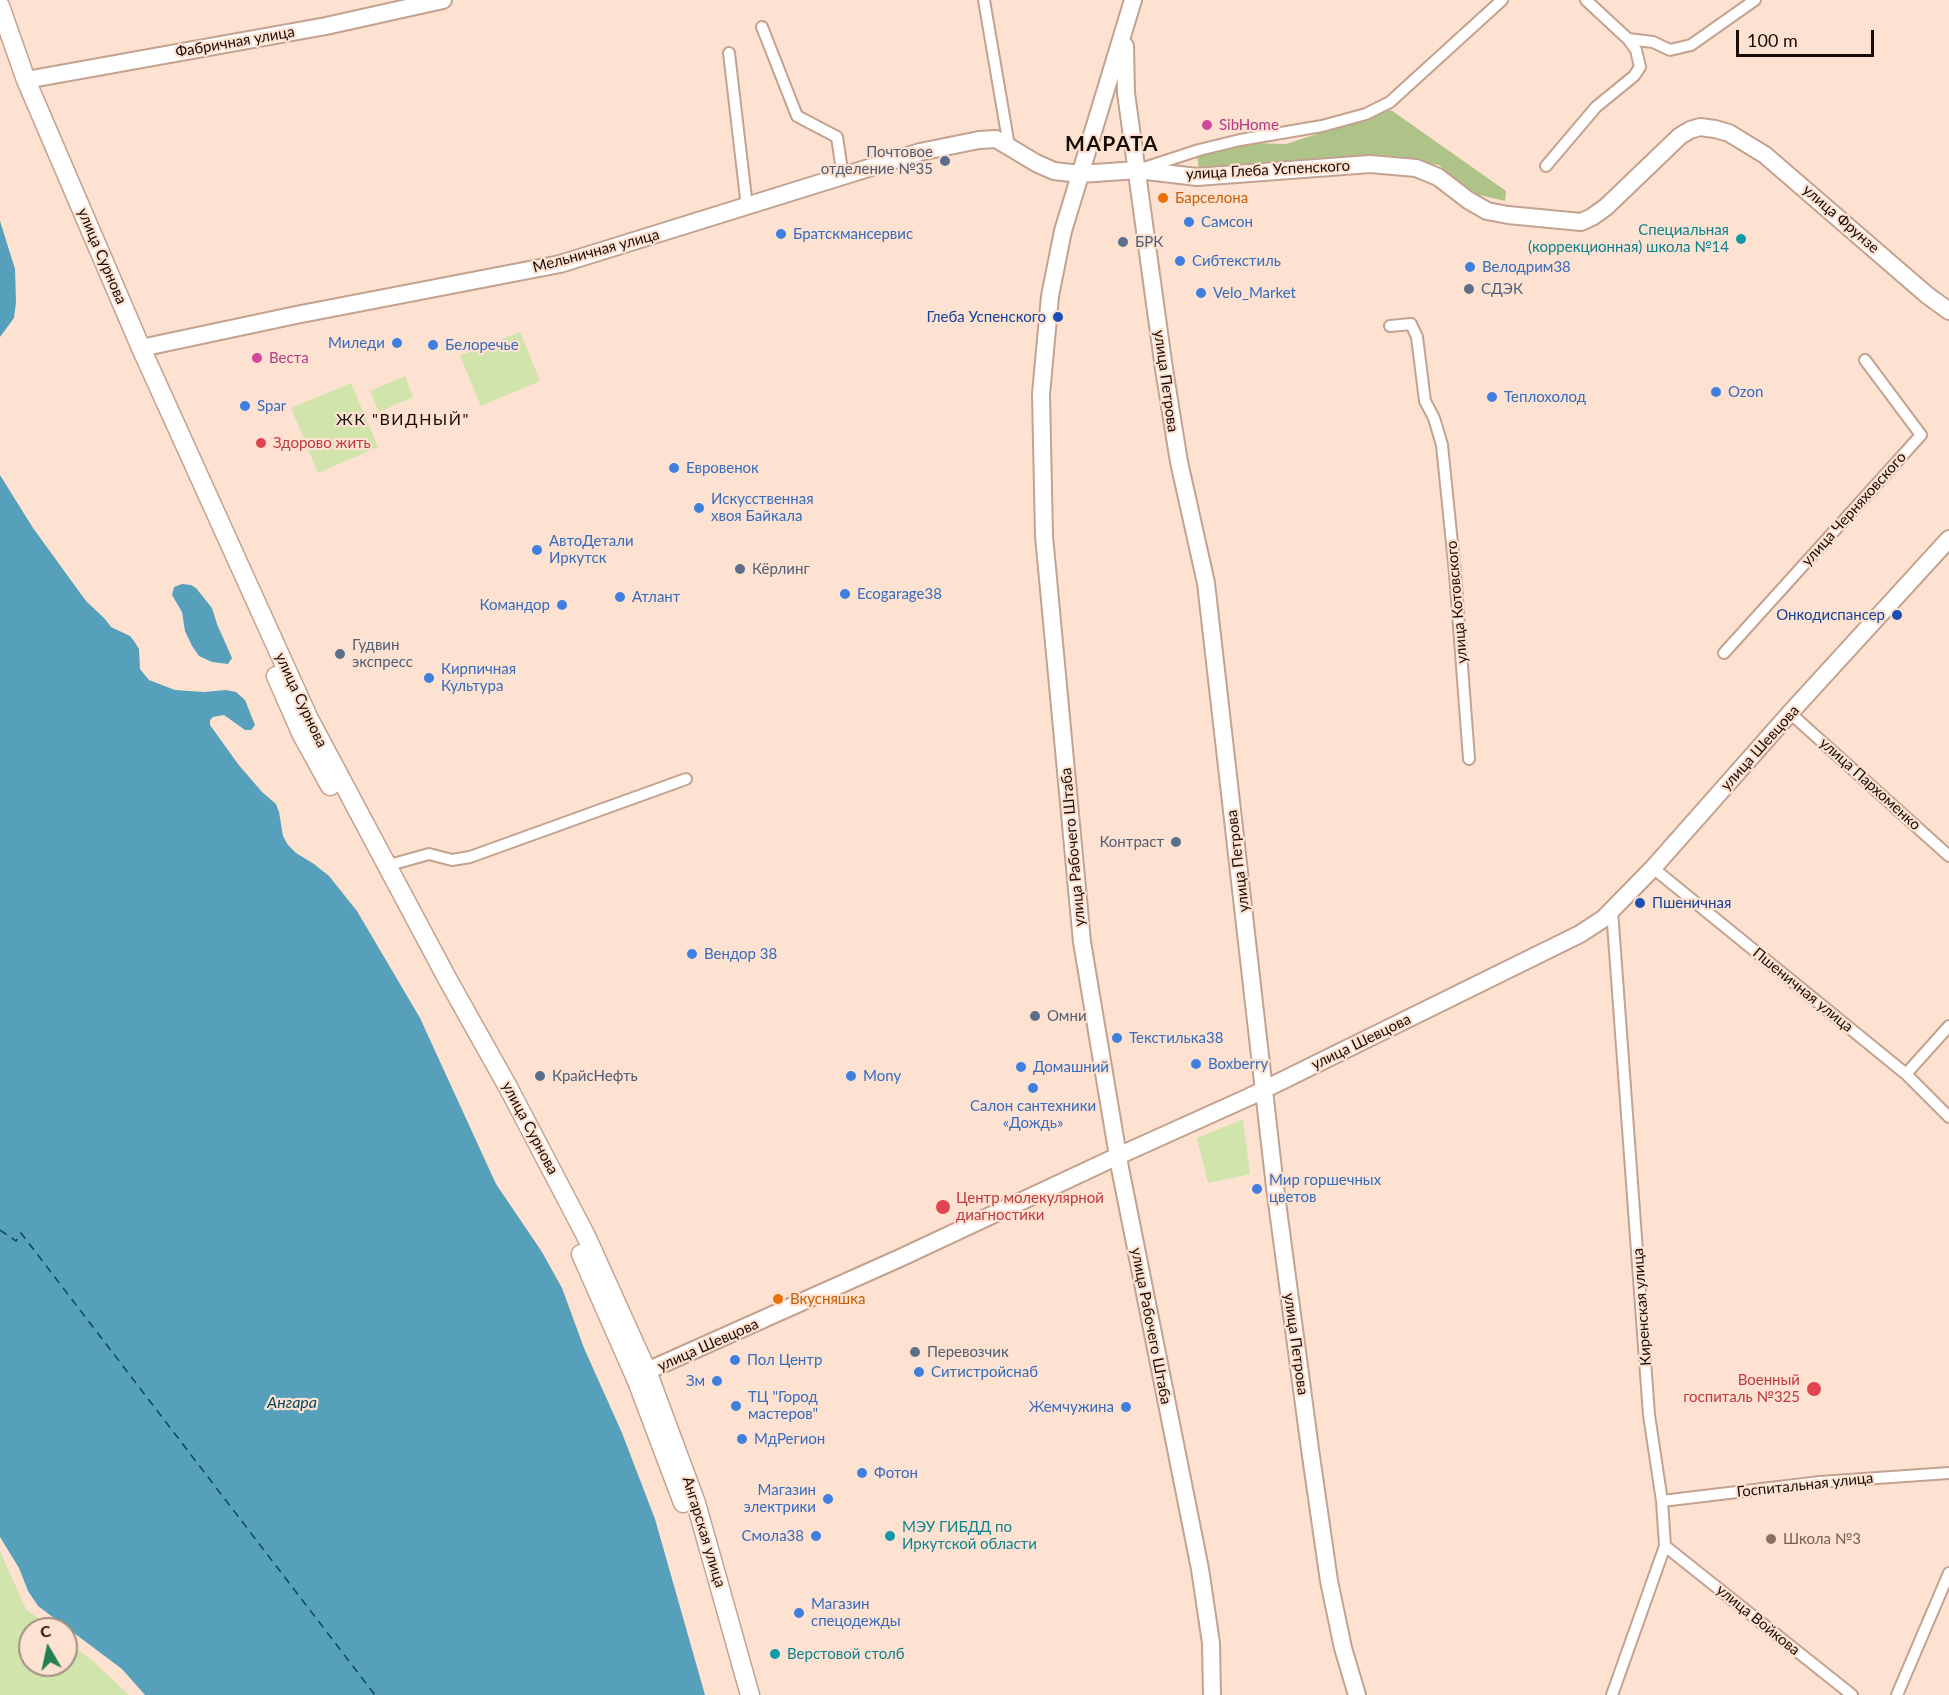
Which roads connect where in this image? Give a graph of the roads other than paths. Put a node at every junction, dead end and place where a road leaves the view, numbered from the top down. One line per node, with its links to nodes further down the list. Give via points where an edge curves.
1 (443, 0): 13 (street, Фабричная улица, via 326,26)
2 (984, 0): 14 (street)
3 (1133, 0): 9 (street, улица Рабочего Штаба)
4 (1502, 0): 16 (street, улица Глеба Успенского, via 1390,102 1366,114 1198,150)
5 (1586, 0): 11 (street)
6 (1755, 0): 11 (street, via 1691,45 1670,50 1653,42)
7 (0, 6): 13 (main road, улица Сурнова)
8 (762, 27): 18 (street, via 797,116 837,137)
9 (1125, 27): 16 (street, улица Петрова, via 1126,93); 17 (street, улица Рабочего Штаба)
10 (0, 29): 39 (main road, улица Сурнова, via 132,354 302,735 516,1124)
11 (1628, 39): 15 (street, via 1636,50 1640,67 1596,107)
12 (729, 53): 19 (street)
13 (26, 80): 23 (main road, улица Сурнова)
14 (1009, 146): 17 (street, via 1054,171); 18 (street, Мельничная улица, via 996,140 979,140 920,152)
15 (1546, 166)
16 (1138, 170): 17 (street); 20 (street, улица Глеба Успенского, via 1197,177 1370,164 1416,168 1438,177 1487,211); 36 (street, улица Петрова, via 1179,462 1206,583)
17 (1080, 174): 38 (street, улица Рабочего Штаба, via 1063,231 1048,314 1041,394 1044,536 1082,942)
18 (843, 177): 19 (street, Мельничная улица)
19 (747, 207): 23 (street, Мельничная улица, via 560,264)
20 (1581, 222): 21 (street, улица Фрунзе, via 1606,207 1680,135 1700,128 1729,133 1765,154)
21 (1949, 311)
22 (1390, 326): 28 (street, улица Котовского, via 1411,324 1417,337 1425,401 1442,446)
23 (141, 348): 31 (main road, улица Сурнова, via 309,719)
24 (1866, 360): 26 (street, улица Черняховского, via 1921,435)
25 (1949, 539): 27 (street, улица Шевцова)
26 (1724, 653)
27 (1790, 713): 30 (street, улица Пархоменко); 32 (street, улица Шевцова)
28 (1469, 759)
29 (686, 779): 31 (street, via 470,857 452,860 429,854)
30 (1949, 856)
31 (386, 866): 39 (main road, улица Сурнова, via 586,1236)
32 (1653, 868): 33 (street, улица Шевцова); 35 (street, Пшеничная улица)
33 (1612, 910): 36 (street, улица Шевцова, via 1580,934); 41 (street, Киренская улица, via 1649,1415)
34 (1949, 1026): 35 (street)
35 (1906, 1074): 37 (street, Пшеничная улица)
36 (1264, 1090): 38 (street, улица Шевцова); 47 (street, улица Петрова, via 1329,1581)
37 (1949, 1117)
38 (1118, 1155): 39 (street, улица Шевцова); 46 (street, улица Рабочего Штаба, via 1200,1569 1211,1642)
39 (642, 1376): 44 (main road, Ангарская улица, via 710,1586); 45 (main road, Ангарская улица, via 696,1503)
40 (1949, 1473): 41 (street, Госпитальная улица, via 1820,1482)
41 (1662, 1501): 42 (street, Киренская улица)
42 (1665, 1546): 48 (street, Киренская улица); 49 (street, улица Войкова)
43 (1949, 1573): 50 (street)
44 (739, 1695)
45 (750, 1695)
46 (1212, 1695)
47 (1356, 1695)
48 (1612, 1695)
49 (1852, 1695)
50 (1898, 1695)

